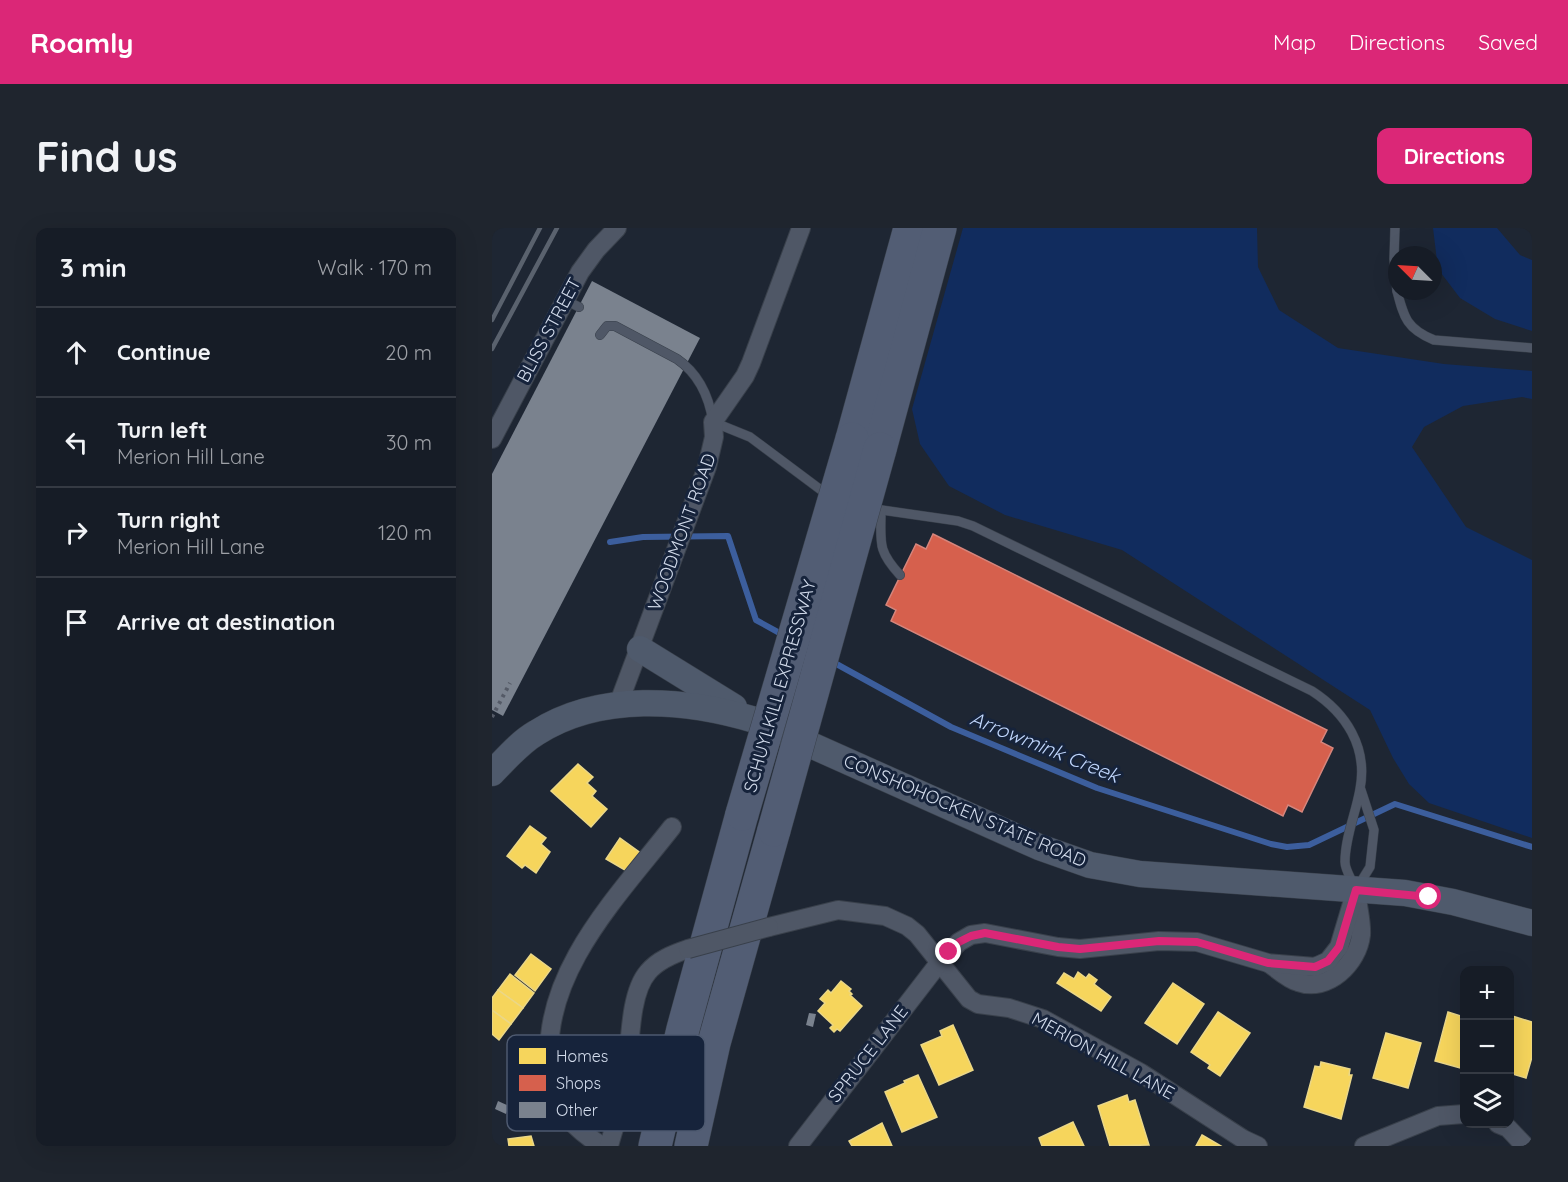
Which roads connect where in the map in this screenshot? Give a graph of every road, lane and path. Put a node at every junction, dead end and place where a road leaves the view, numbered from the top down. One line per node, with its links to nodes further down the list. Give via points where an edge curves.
1 (617, 228): 11 (street, BLISS STREET, via 587,260 572,304)
2 (801, 228): 10 (street, WOODMONT ROAD, via 751,363)
3 (910, 228): 12 (highway, SCHUYLKILL EXPRESSWAY)
4 (940, 228): 12 (highway, SCHUYLKILL EXPRESSWAY)
5 (1395, 228): 6 (lane)
6 (1394, 246)
7 (1399, 300): 9 (lane, via 1409,326 1434,340)
8 (600, 335): 10 (lane, via 607,326 615,326 686,365 707,397)
9 (1532, 348)
10 (714, 422): 13 (lane, via 750,437); 17 (street, WOODMONT ROAD, via 711,452 698,493)
11 (492, 439)
12 (866, 444): 30 (highway, SCHUYLKILL EXPRESSWAY, bridge, via 742,814); 31 (highway, SCHUYLKILL EXPRESSWAY, bridge, via 774,830)
13 (840, 502)
14 (857, 507): 15 (lane)
15 (881, 510): 16 (lane, via 881,545 886,560); 23 (lane, via 973,526 1312,691 1327,701 1350,728 1361,758)
16 (900, 575)
17 (640, 649): 19 (street, WOODMONT ROAD); 21 (main road)
18 (510, 683): 20 (path)
19 (618, 705): 21 (main road, CONSHOHOCKEN STATE ROAD, via 675,704); 22 (main road, CONSHOHOCKEN STATE ROAD, via 573,715 547,726 523,742)
20 (492, 717)
21 (755, 720): 25 (main road, CONSHOHOCKEN STATE ROAD, via 1040,847 1090,865 1140,874)
22 (492, 773)
23 (1361, 788): 25 (lane, via 1345,864); 25 (lane, via 1374,830 1370,867)
24 (672, 827): 28 (street, via 584,943 564,981)
25 (1356, 890): 26 (main road, CONSHOHOCKEN STATE ROAD, via 1429,897); 27 (street, via 1342,940 1328,961 1315,967 1268,963 1197,942 1159,941 1080,949 985,933 959,942)
26 (1532, 923)
27 (939, 963): 29 (street, MERION HILL LANE, bridge, via 908,926 885,916 838,910 671,955 647,973 635,1003); 42 (street, SPRUCE LANE); 43 (street, MERION HILL LANE, via 969,999 1043,1019 1141,1073)
28 (550, 1035)
29 (631, 1035)
30 (682, 1035)
31 (705, 1083)
32 (1460, 1114): 44 (street, via 1438,1116)
33 (1508, 1128): 45 (street)
34 (579, 1131): 38 (street)
35 (613, 1131): 39 (street, MERION HILL LANE, bridge)
36 (659, 1131): 40 (highway, SCHUYLKILL EXPRESSWAY, bridge)
37 (694, 1131): 41 (highway, SCHUYLKILL EXPRESSWAY, bridge)
38 (602, 1146)
39 (609, 1146)
40 (655, 1146)
41 (691, 1146)
42 (798, 1146)
43 (1258, 1146)
44 (1364, 1146)
45 (1525, 1146)

